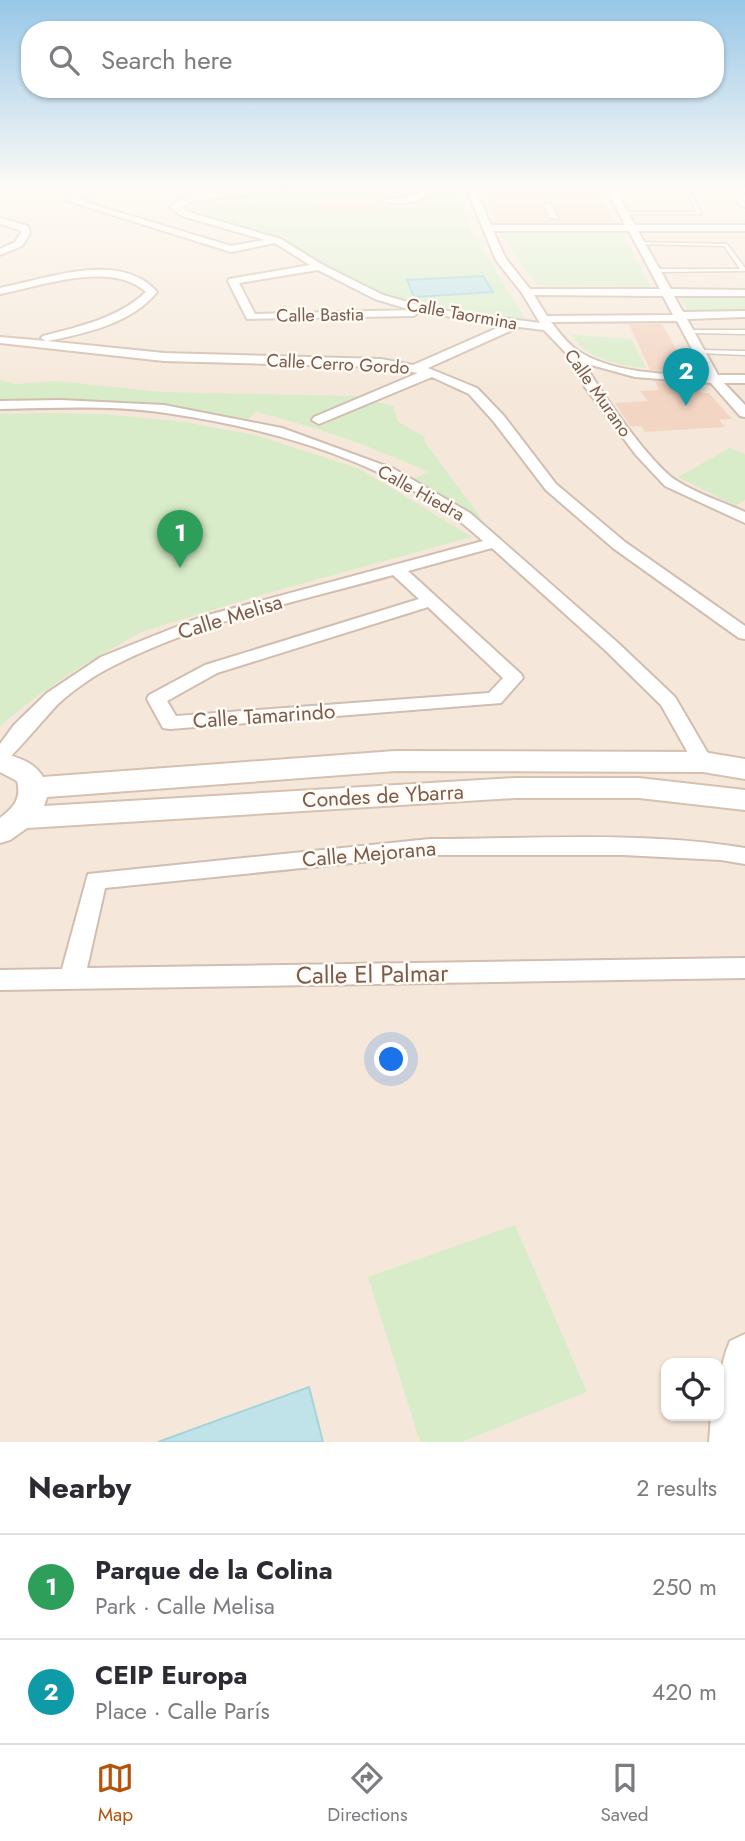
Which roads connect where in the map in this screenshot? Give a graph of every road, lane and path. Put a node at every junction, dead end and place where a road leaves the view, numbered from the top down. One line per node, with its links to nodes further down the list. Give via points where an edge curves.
1 (304, 257): 5 (street, Calle Taormina)
2 (500, 257): 8 (street, Calle Murano)
3 (647, 257): 6 (street)
4 (734, 257): 6 (lane, via 744,270)
5 (319, 267): 11 (street, Calle Taormina, via 379,297); 11 (street, Calle Bastia, via 233,281 251,317)
6 (655, 271): 9 (street)
7 (0, 291): 19 (street, via 109,274 137,279 152,292 135,307)
8 (527, 292): 9 (street); 14 (street, Calle Murano)
9 (666, 292): 10 (street); 13 (street)
10 (745, 293)
11 (431, 312): 15 (street, Calle Taormina)
12 (745, 314): 13 (street, Calle Taormina)
13 (681, 316): 14 (street, Calle Taormina); 16 (street)
14 (545, 323): 15 (street, Calle Taormina); 20 (street, Calle Murano)
15 (515, 324): 23 (street)
16 (690, 332): 17 (lane); 21 (street)
17 (745, 332)
18 (0, 340): 19 (street, Calle Cerro Gordo)
19 (65, 340): 23 (street, Calle Cerro Gordo, via 164,357)
20 (572, 352): 25 (street, via 596,366); 28 (street, Calle Murano)
21 (701, 352): 22 (lane); 26 (street)
22 (745, 353)
23 (417, 368): 24 (street, Calle Cerro Gordo)
24 (432, 372): 31 (street); 36 (street, Calle Cerro Gordo, via 473,391 551,487 619,545)
25 (627, 373): 26 (street); 28 (street, via 607,376)
26 (714, 379): 27 (street); 30 (street)
27 (745, 379)
28 (591, 387): 32 (street, Calle Murano, via 670,483)
29 (0, 405): 31 (street, Calle Hiedra, via 164,409)
30 (743, 410)
31 (287, 434): 33 (street, Calle Hiedra, via 390,472 465,516)
32 (743, 515)
33 (496, 542): 34 (street, Calle Melisa); 38 (street, Calle Hiedra, via 668,701)
34 (396, 569): 35 (street, Calle Tamarindo); 37 (street, Calle Melisa, via 207,621 107,661 54,697 21,730)
35 (431, 601): 35 (street, Calle Tamarindo, via 514,678 494,698 170,723 156,699 211,669)
36 (745, 634)
37 (0, 760): 40 (main road, via 23,770)
38 (703, 762): 39 (main road, Condes de Ybarra); 40 (main road, Condes de Ybarra, via 395,761)
39 (745, 769)
40 (35, 788): 42 (main road, via 34,798)
41 (745, 800): 42 (main road, Condes de Ybarra, via 639,788 515,788)
42 (11, 825)
43 (745, 856): 45 (street, Calle Mejorana, via 622,847 430,847 96,880)
44 (745, 968): 45 (street, Calle El Palmar)
45 (72, 979): 46 (street, Calle El Palmar)
46 (0, 980)
47 (745, 1356): 48 (main road)
48 (732, 1442)

